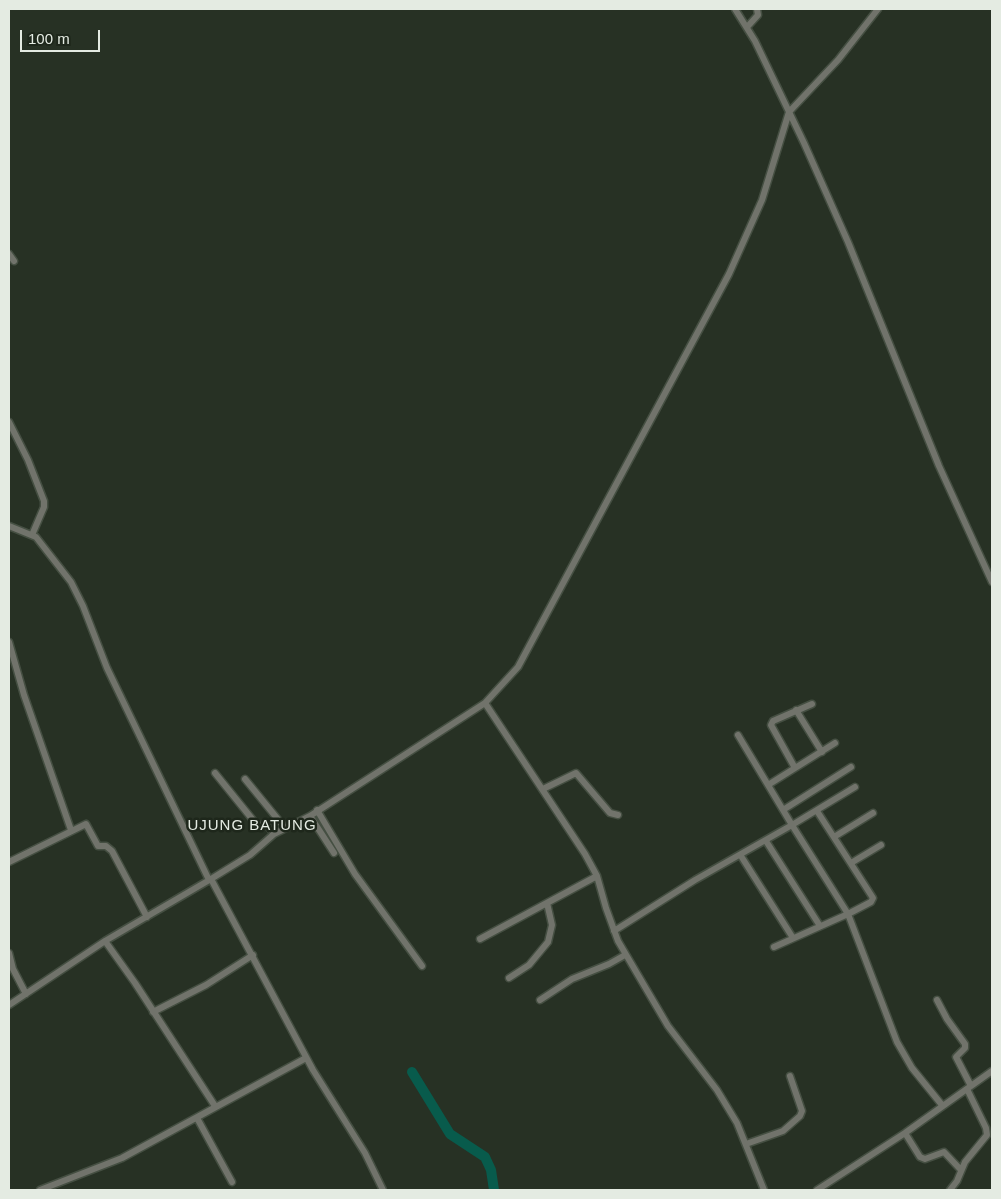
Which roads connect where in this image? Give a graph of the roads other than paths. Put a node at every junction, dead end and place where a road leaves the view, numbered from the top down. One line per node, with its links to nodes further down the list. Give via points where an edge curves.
1 (735, 9): 4 (street)
2 (757, 9): 4 (street, via 758,15)
3 (878, 9): 5 (street, via 838,60)
4 (748, 26): 5 (street)
5 (789, 112): 11 (street, via 848,242 935,458); 13 (street, via 762,200 728,274 518,667)
6 (9, 254): 7 (street)
7 (14, 260)
8 (9, 422): 10 (street, via 44,501)
9 (9, 526): 10 (street)
10 (32, 535): 44 (street, via 39,540 76,594 107,668)
11 (992, 582)
12 (9, 642): 34 (street)
13 (485, 703): 25 (street); 26 (street)
14 (812, 704): 15 (street)
15 (796, 710): 18 (street); 20 (street, via 773,721 771,726)
16 (738, 735): 23 (street)
17 (835, 743): 18 (street)
18 (822, 752): 20 (street)
19 (851, 767): 27 (street)
20 (795, 768): 23 (street)
21 (215, 773): 35 (street, via 257,825 267,825)
22 (245, 779): 33 (street)
23 (768, 786): 27 (street)
24 (855, 787): 28 (street)
25 (543, 789): 30 (street, via 576,773 608,811); 43 (street)
26 (317, 810): 31 (street); 57 (street, via 355,874)
27 (783, 810): 32 (street)
28 (817, 811): 32 (street); 36 (street)
29 (873, 813): 36 (street)
30 (618, 815)
31 (310, 816): 33 (street); 39 (street)
32 (792, 825): 37 (street); 46 (street)
33 (284, 828): 35 (street)
34 (71, 830): 41 (street); 47 (street, via 86,824 98,846 109,847)
35 (274, 834): 44 (street, via 250,854)
36 (834, 836): 42 (street)
37 (766, 841): 40 (street); 48 (street)
38 (881, 845): 42 (street)
39 (334, 853)
40 (741, 856): 49 (street, via 695,880); 50 (street)
41 (9, 862)
42 (851, 863): 46 (street, via 873,898)
43 (597, 876): 45 (street); 49 (street)
44 (210, 879): 47 (street); 55 (street)
45 (547, 903): 51 (street); 58 (street, via 552,924 548,942 529,965)
46 (848, 914): 48 (street); 68 (street, via 897,1042 912,1068)
47 (147, 917): 52 (street)
48 (820, 926): 50 (street)
49 (614, 931): 56 (street)
50 (793, 938): 53 (street)
51 (480, 939)
52 (105, 942): 59 (street); 63 (street)
53 (774, 947)
54 (9, 952): 59 (street, via 13,969)
55 (253, 955): 63 (street, via 206,985); 64 (street)
56 (626, 955): 60 (street, via 572,979); 72 (street, via 668,1026 722,1098)
57 (422, 966)
58 (509, 978)
59 (26, 994): 62 (street)
60 (540, 1000)
61 (937, 1000): 67 (street, via 965,1044 956,1057)
62 (9, 1005)
63 (154, 1012): 69 (street)
64 (306, 1058): 69 (street); 76 (street, via 365,1153)
65 (992, 1071): 67 (street)
66 (790, 1076): 72 (street, via 802,1111 800,1116 783,1131)
67 (969, 1088): 68 (street); 73 (street, via 987,1135)
68 (942, 1105): 71 (street)
69 (215, 1106): 70 (street)
70 (197, 1118): 74 (street); 75 (street, via 122,1158)
71 (905, 1133): 73 (street, via 920,1158 944,1152); 78 (street)
72 (746, 1144): 77 (street)
73 (961, 1170): 79 (street)
74 (232, 1182)
75 (40, 1190)
76 (382, 1190)
77 (764, 1190)
78 (817, 1190)
79 (950, 1190)

